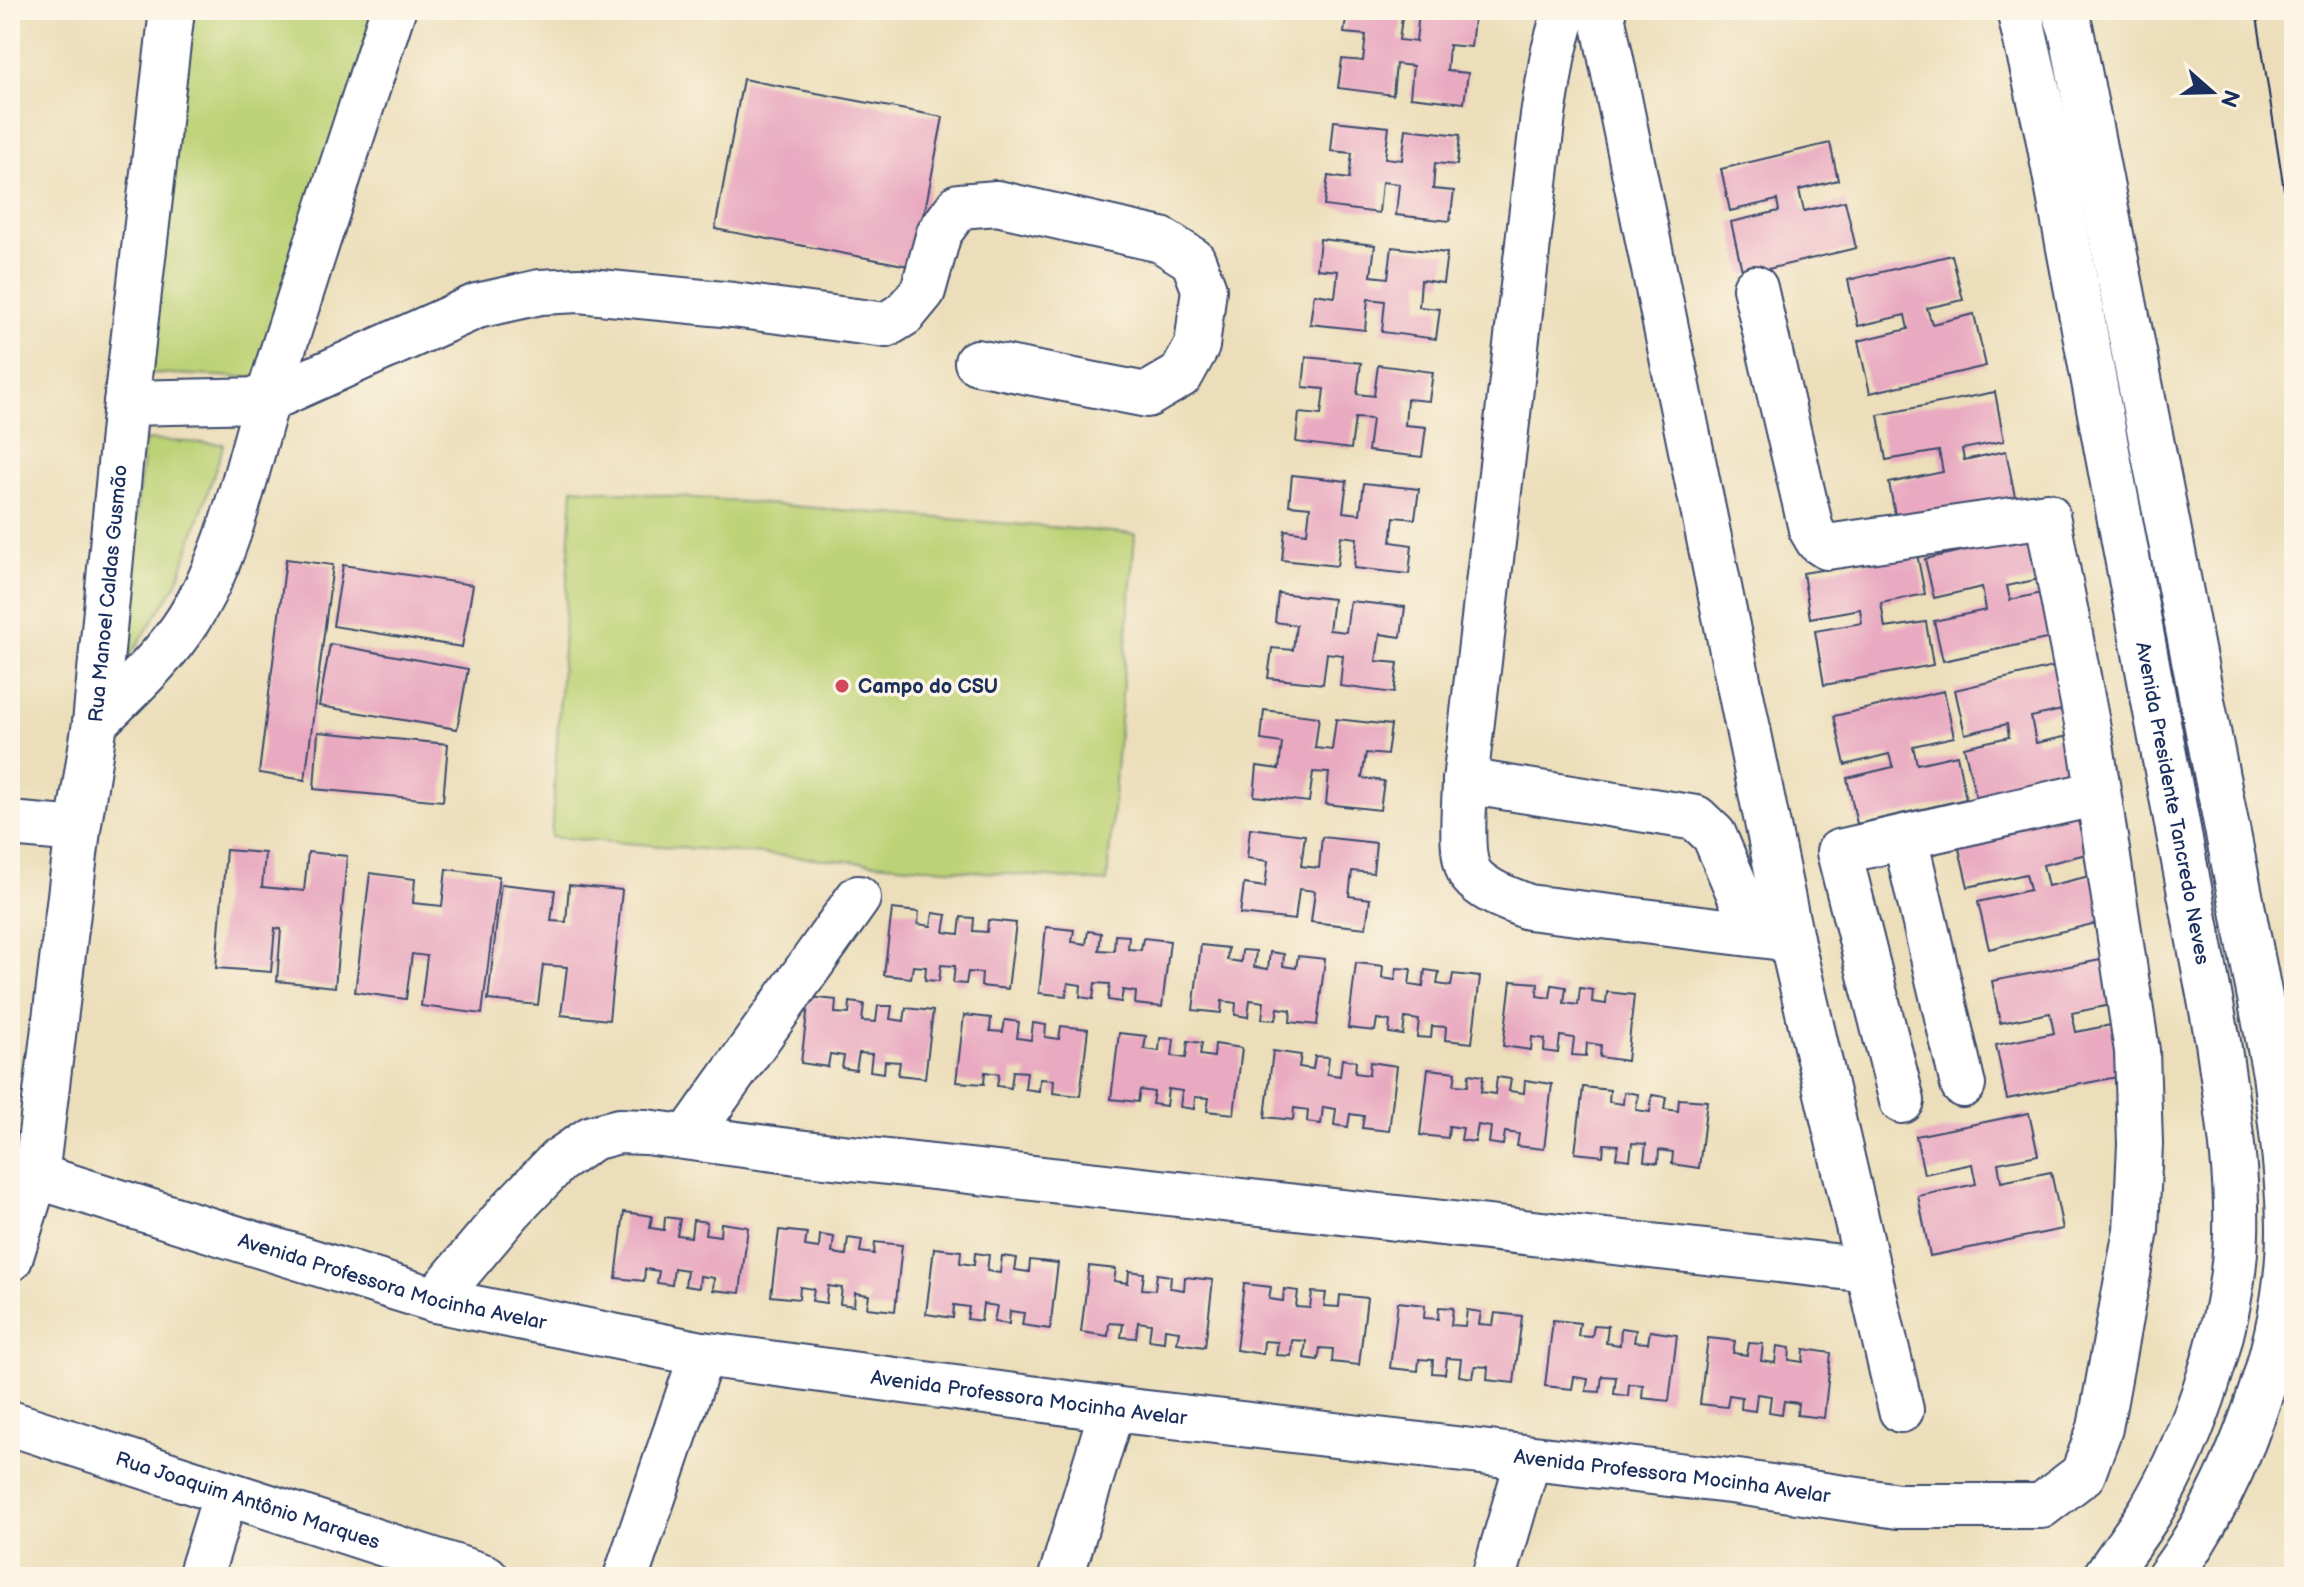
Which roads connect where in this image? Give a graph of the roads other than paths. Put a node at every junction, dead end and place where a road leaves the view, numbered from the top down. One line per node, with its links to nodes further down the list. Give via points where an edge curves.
1 (172, 10): 10 (main road, Rua Manoel Caldas Gusmão)
2 (393, 10): 9 (main road)
3 (1565, 10): 12 (main road, via 1543,115)
4 (1601, 10): 18 (main road)
5 (2019, 10): 38 (main road, Avenida Presidente Tancredo Neves, via 2053,162 2232,1140 2236,1236 2215,1362 2150,1511)
6 (2064, 10): 26 (main road, via 2275,1074 2289,1228)
7 (1755, 288): 13 (main road, via 1818,541 1827,547 2047,515)
8 (977, 362): 9 (main road, via 1147,395 1181,375 1197,346 1204,289 1193,260 1161,240 997,203 959,206 939,233 923,291 904,314 886,325 579,290 540,292 477,306)
9 (267, 400): 10 (main road); 11 (main road, via 232,524 190,618 166,653)
10 (126, 403): 11 (main road, Rua Manoel Caldas Gusmão)
11 (95, 723): 15 (main road, Rua Manoel Caldas Gusmão)
12 (1465, 781): 18 (main road, via 1696,818 1714,835); 18 (main road, via 1466,861 1472,876 1496,893 1528,907)
13 (2098, 793): 16 (main road); 31 (main road, Avenida Professora Mocinha Avelar, via 2137,1051 2140,1144 2136,1230 2100,1428 2083,1474 2041,1506 1898,1506 1738,1482)
14 (10, 824): 15 (main road)
15 (78, 830): 22 (main road, Rua Manoel Caldas Gusmão)
16 (1905, 838): 19 (main road); 20 (main road, via 1839,852)
17 (858, 898): 21 (main road)
18 (1774, 937): 24 (main road)
19 (1963, 1085)
20 (1902, 1101)
21 (689, 1136): 24 (main road); 25 (main road, via 619,1131 576,1147 510,1211)
22 (36, 1176): 23 (main road, Rua Manoel Caldas Gusmão); 25 (main road, Avenida Professora Mocinha Avelar)
23 (10, 1259)
24 (1869, 1270): 29 (main road)
25 (435, 1300): 27 (main road, Avenida Professora Mocinha Avelar)
26 (2288, 1310): 39 (main road, via 2229,1477)
27 (702, 1354): 28 (main road, Avenida Professora Mocinha Avelar); 35 (main road)
28 (1112, 1409): 31 (main road, Avenida Professora Mocinha Avelar); 36 (main road)
29 (1901, 1410)
30 (10, 1423): 32 (main road, Rua Joaquim Antônio Marques)
31 (1528, 1460): 37 (main road)
32 (226, 1493): 33 (main road); 34 (main road, Rua Joaquim Antônio Marques)
33 (200, 1577)
34 (486, 1577)
35 (626, 1577)
36 (1061, 1577)
37 (1494, 1577)
38 (2105, 1577)
39 (2169, 1577)

